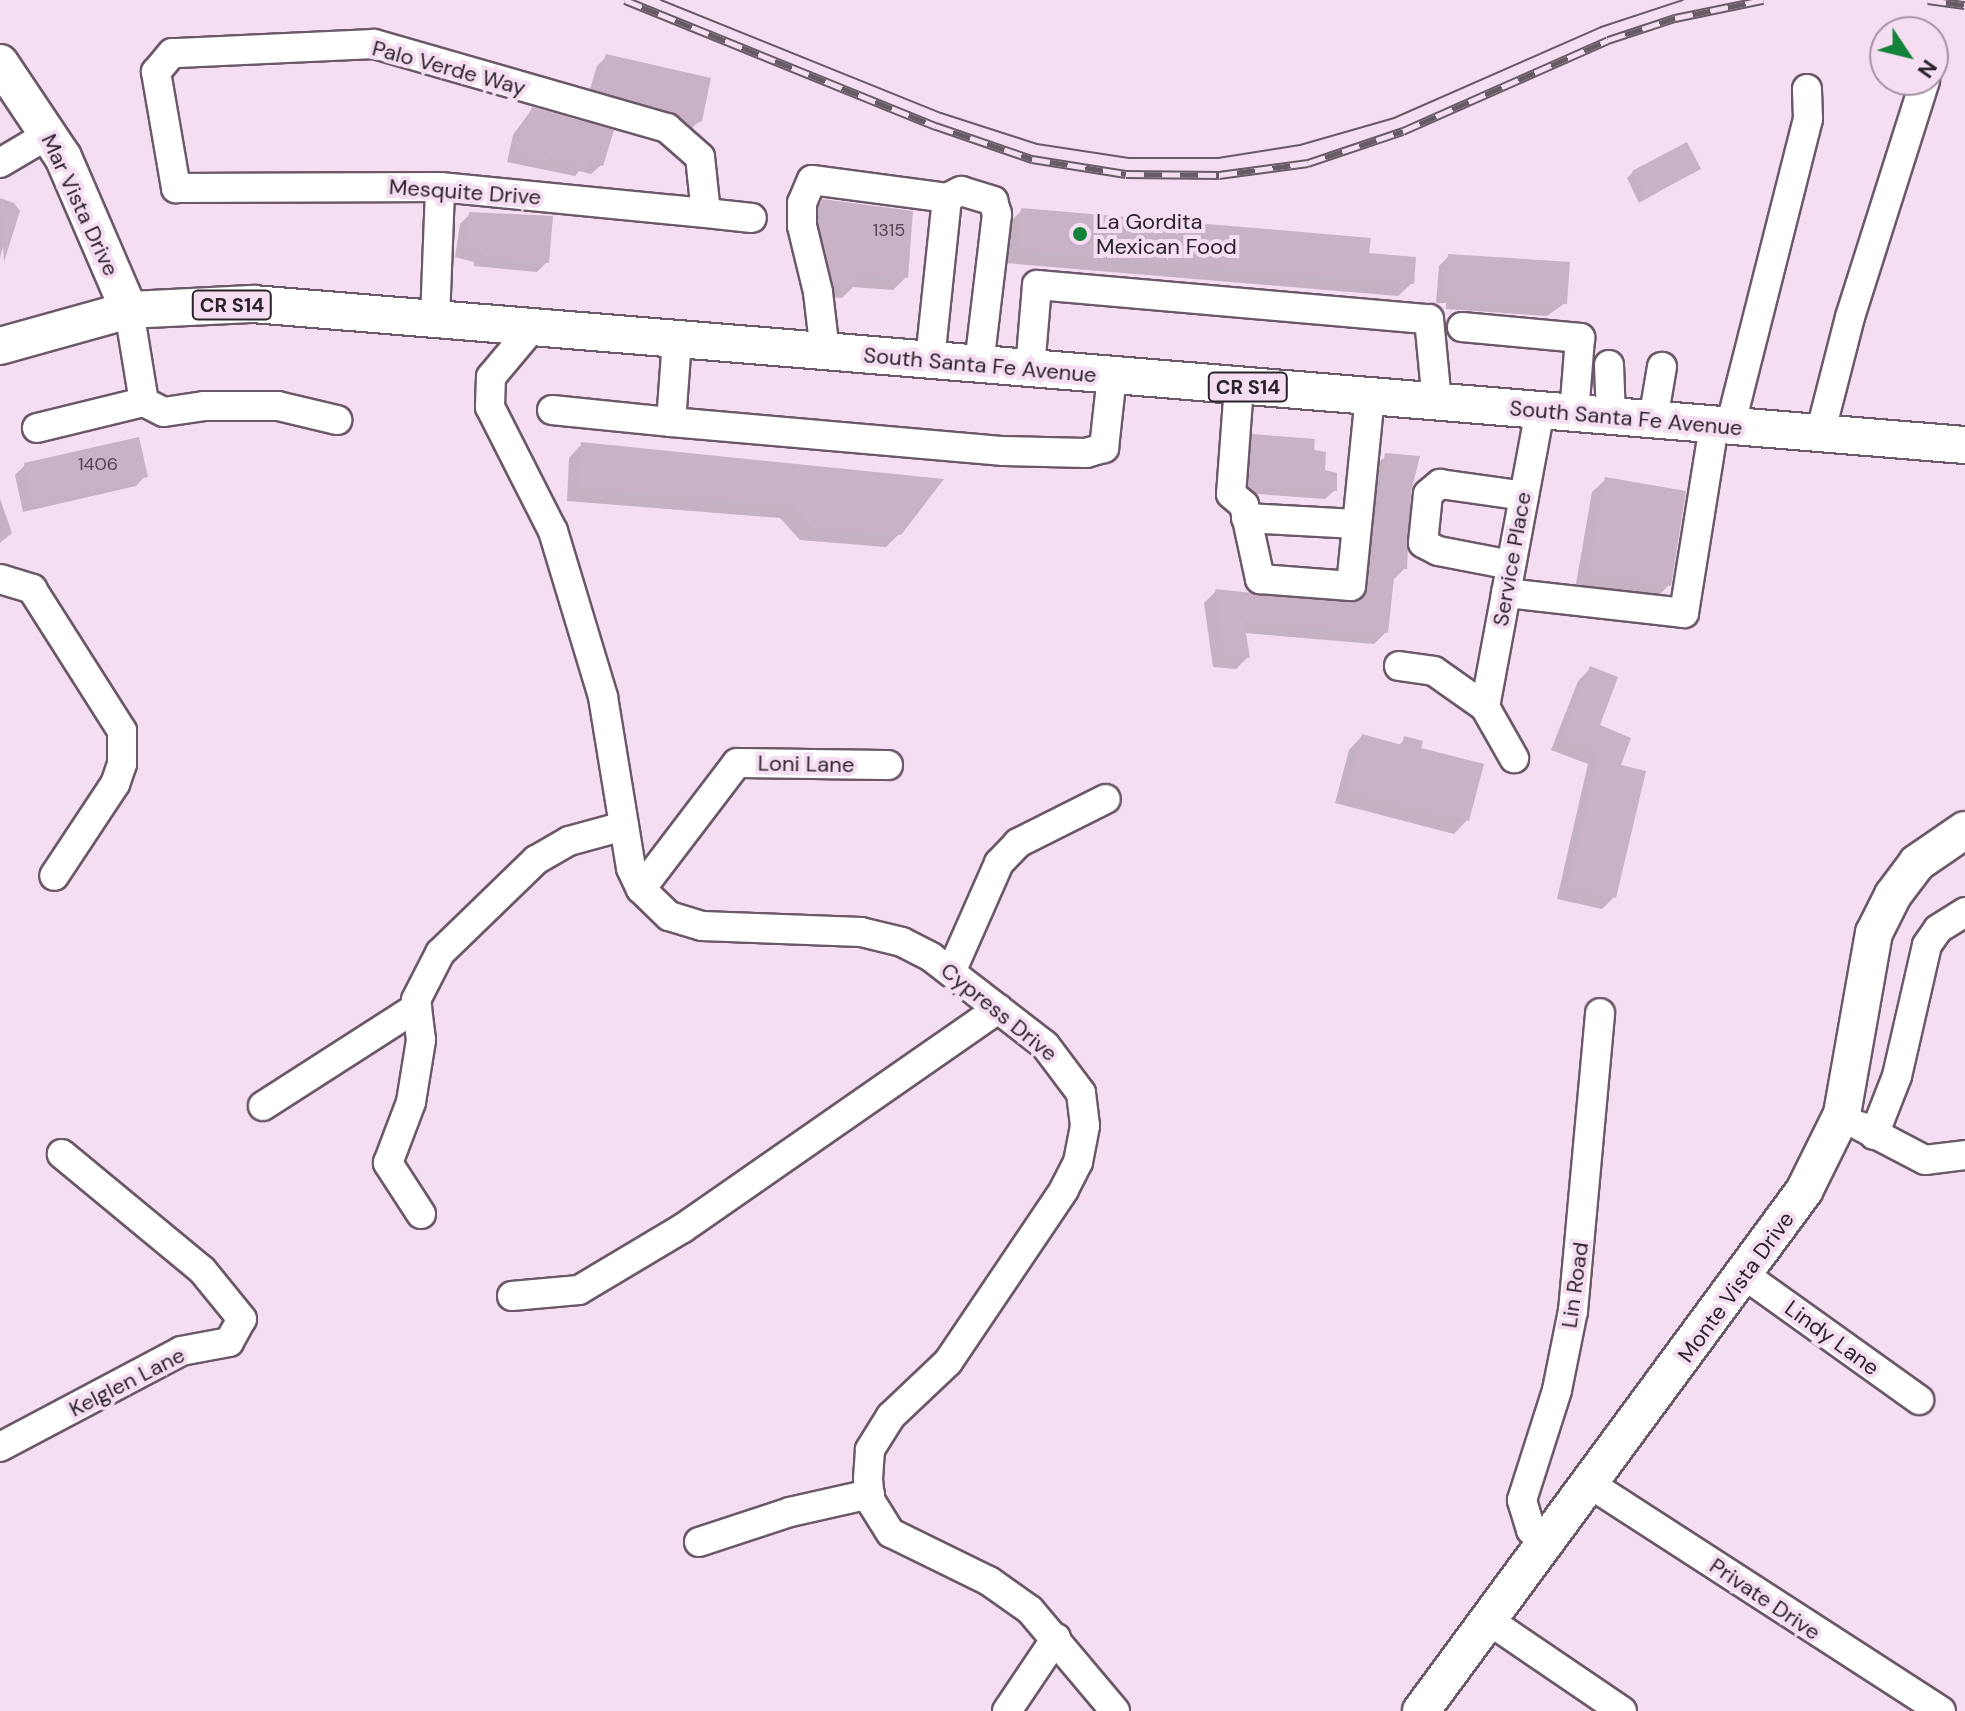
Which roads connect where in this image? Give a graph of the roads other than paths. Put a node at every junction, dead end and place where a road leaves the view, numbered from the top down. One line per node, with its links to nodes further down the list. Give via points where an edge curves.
1 (0, 63): 4 (main road, Mar Vista Drive)
2 (1807, 89): 34 (street, via 1808,119)
3 (1920, 96): 36 (street, via 1850,317)
4 (49, 134): 5 (street); 11 (main road, Mar Vista Drive)
5 (0, 163)
6 (440, 187): 7 (street, Mesquite Drive); 9 (street, Mesquite Drive); 12 (street)
7 (176, 188): 9 (street, Palo Verde Way, via 156,90 156,72 172,53 374,44 667,128 700,157)
8 (947, 198): 17 (street, via 812,180 802,203); 18 (street); 19 (street, via 961,191 993,201 997,214)
9 (706, 213): 10 (street, Mesquite Drive)
10 (752, 218)
11 (129, 310): 12 (main road, South Santa Fe Avenue / CR S14, via 253,304); 16 (main road, South Santa Fe Avenue / CR S14); 26 (street)
12 (435, 320): 14 (main road, South Santa Fe Avenue / CR S14)
13 (1462, 327): 29 (street, Service Place, via 1580,338)
14 (532, 328): 15 (main road, South Santa Fe Avenue / CR S14); 49 (street, Cypress Drive, via 496,367 488,387 500,434 546,517 603,697)
15 (677, 340): 17 (main road, South Santa Fe Avenue / CR S14); 33 (street)
16 (0, 346)
17 (825, 352): 18 (main road, South Santa Fe Avenue / CR S14)
18 (930, 360): 19 (main road, South Santa Fe Avenue / CR S14)
19 (979, 364): 22 (main road, South Santa Fe Avenue / CR S14)
20 (1609, 365): 30 (street)
21 (1662, 367): 32 (street)
22 (1030, 369): 23 (main road, South Santa Fe Avenue / CR S14); 27 (street, via 1037,285 1429,319)
23 (1112, 376): 24 (main road, South Santa Fe Avenue / CR S14); 33 (street, via 1111,422 1104,448 1086,453 1004,451)
24 (1239, 386): 25 (main road, South Santa Fe Avenue / CR S14); 39 (street, via 1231,494 1244,505)
25 (1370, 396): 27 (main road, South Santa Fe Avenue / CR S14); 40 (street)
26 (144, 402): 31 (street, via 164,412 278,406); 35 (street)
27 (1437, 402): 29 (main road, South Santa Fe Avenue / CR S14)
28 (552, 410): 33 (street)
29 (1557, 412): 30 (main road, South Santa Fe Avenue / CR S14); 38 (street, Service Place)
30 (1611, 417): 32 (main road, South Santa Fe Avenue / CR S14)
31 (337, 420)
32 (1653, 420): 34 (main road, South Santa Fe Avenue / CR S14)
33 (671, 422)
34 (1722, 426): 36 (main road, South Santa Fe Avenue / CR S14); 43 (street, via 1684,613)
35 (37, 428)
36 (1820, 434): 37 (main road, South Santa Fe Avenue / CR S14)
37 (1965, 445)
38 (1524, 496): 41 (street, Service Place); 41 (street, via 1440,484 1428,494 1423,543 1438,551)
39 (1246, 518): 40 (street); 40 (street, via 1260,579 1351,586)
40 (1356, 524)
41 (1511, 565): 43 (street, Service Place)
42 (0, 579): 51 (street, via 32,589 122,731 122,764 115,784)
43 (1506, 593): 45 (street, Service Place)
44 (1399, 666): 45 (street, via 1434,671)
45 (1485, 707): 46 (street)
46 (1514, 758)
47 (888, 765): 52 (street, Loni Lane, via 737,763)
48 (1106, 799): 54 (street, via 1018,843 999,863)
49 (624, 826): 52 (street, Cypress Drive, via 631,868); 55 (street, via 569,841 536,860 493,897 440,953)
50 (1965, 830): 59 (main road, Monte Vista Drive, via 1917,863 1874,933)
51 (54, 876)
52 (641, 889): 54 (street, Cypress Drive, via 669,916 702,926 861,932 902,942)
53 (1965, 912): 60 (street, via 1938,929 1927,945 1897,1076)
54 (951, 972): 56 (street, Cypress Drive)
55 (417, 1007): 58 (street); 63 (street, via 421,1040 411,1102 388,1163)
56 (998, 1009): 65 (street, via 683,1228 579,1290); 69 (street, Cypress Drive, via 1045,1045 1081,1093 1085,1126 1078,1162 948,1362 891,1416 870,1450)
57 (1600, 1013): 71 (street, Lin Road, via 1573,1311 1557,1390 1522,1500 1531,1530)
58 (263, 1106)
59 (1842, 1114): 60 (street); 64 (main road, Monte Vista Drive, via 1804,1191)
60 (1874, 1135): 62 (street, via 1925,1160)
61 (62, 1154): 67 (street, Kelglen Lane, via 202,1270 242,1319 229,1342 181,1351)
62 (1965, 1155)
63 (421, 1214)
64 (1746, 1276): 66 (street, Lindy Lane); 68 (main road, Monte Vista Drive)
65 (512, 1296)
66 (1919, 1400)
67 (0, 1447)
68 (1590, 1484): 71 (main road, Monte Vista Drive); 78 (street, Private Drive)
69 (870, 1494): 70 (street, via 790,1512); 73 (street, Cypress Drive, via 891,1533 989,1581 1030,1610)
70 (699, 1542)
71 (1545, 1543): 72 (main road, Monte Vista Drive)
72 (1488, 1620): 74 (street); 77 (main road, Monte Vista Drive)
73 (1056, 1638): 75 (street); 76 (street, Cypress Drive)
74 (1609, 1708)
75 (1007, 1711)
76 (1115, 1711)
77 (1421, 1711)
78 (1941, 1711)

